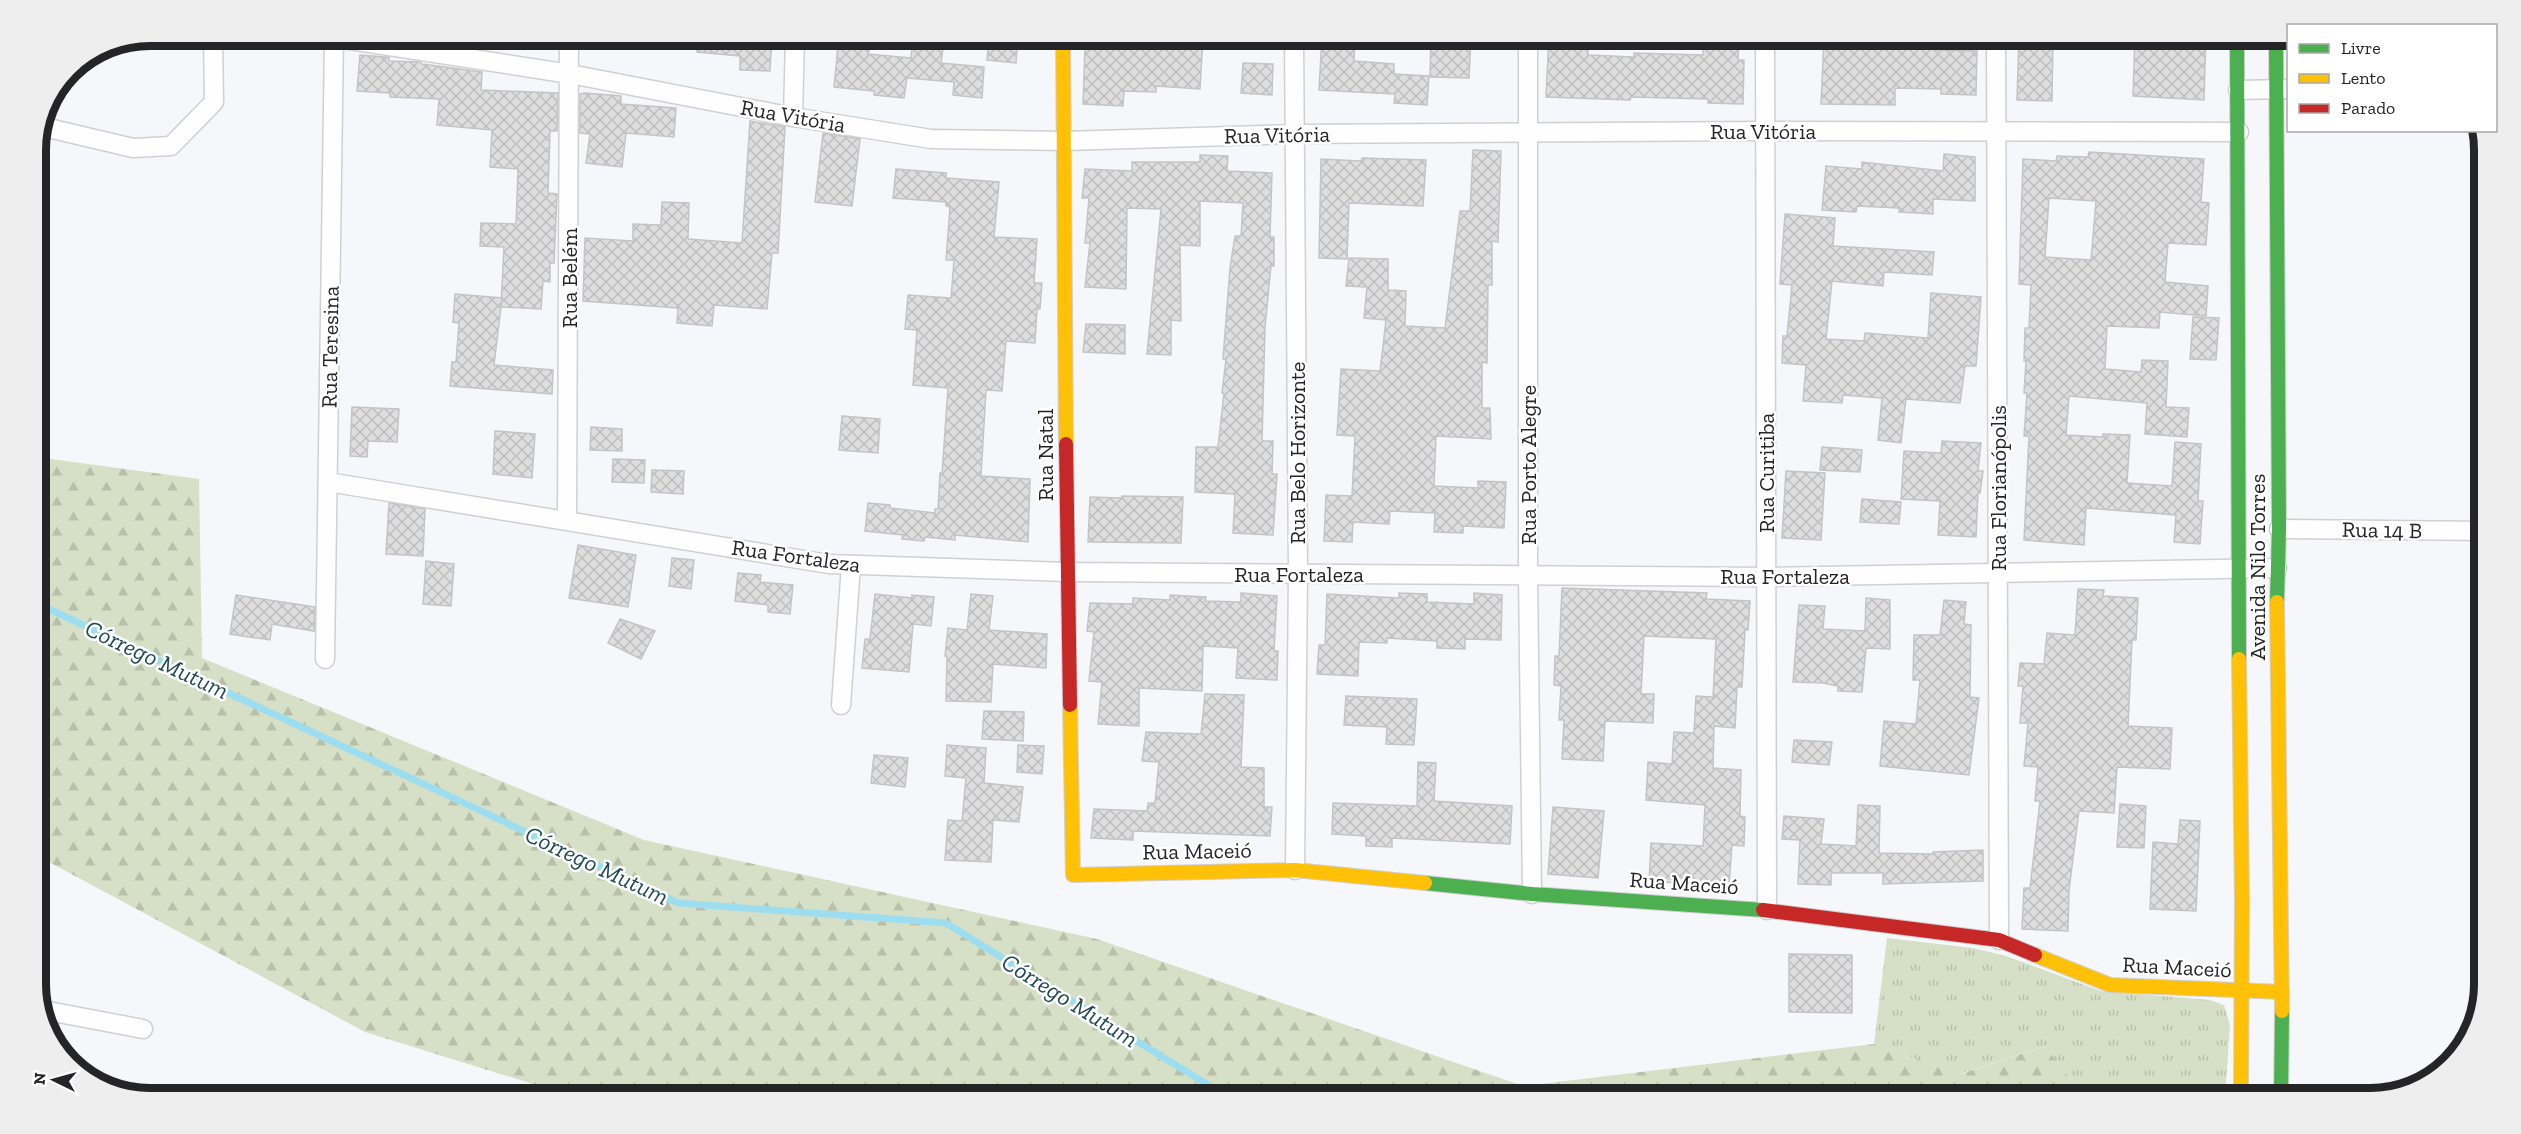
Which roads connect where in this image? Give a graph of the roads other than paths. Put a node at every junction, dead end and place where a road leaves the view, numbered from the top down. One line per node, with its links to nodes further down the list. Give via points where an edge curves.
1 (213, 46): 17 (street, via 214,102 171,146 133,148)
2 (331, 46): 24 (street, Rua Teresina)
3 (394, 46): 13 (street, Rua Vitória)
4 (569, 46): 13 (street, Rua Belém)
5 (795, 46): 16 (street)
6 (1063, 46): 23 (main road, Rua Natal)
7 (1294, 46): 22 (street, Rua Belo Horizonte)
8 (1528, 46): 21 (street, Rua Porto Alegre)
9 (1765, 46): 18 (street, Rua Curitiba)
10 (1996, 46): 19 (street, Rua Florianópolis)
11 (2237, 46): 15 (main road, Avenida Nilo Torres)
12 (2277, 46): 14 (main road, Avenida Nilo Torres)
13 (570, 74): 16 (street, Rua Vitória); 25 (street, Rua Belém)
14 (2282, 89): 15 (street); 26 (main road, Avenida Nilo Torres)
15 (2238, 90): 20 (main road, Avenida Nilo Torres)
16 (794, 117): 23 (street, Rua Vitória, via 931,140)
17 (49, 128)
18 (1765, 131): 19 (street, Rua Vitória); 21 (street, Rua Vitória); 35 (street, Rua Curitiba)
19 (1997, 131): 20 (street, Rua Vitória); 33 (street, Rua Florianópolis)
20 (2239, 132): 30 (main road, Avenida Nilo Torres)
21 (1528, 133): 22 (street, Rua Vitória); 34 (street, Rua Porto Alegre)
22 (1294, 134): 23 (street, Rua Vitória); 32 (street, Rua Belo Horizonte)
23 (1065, 141): 31 (main road, Rua Natal)
24 (328, 482): 25 (street, Rua Fortaleza); 36 (street, Rua Teresina)
25 (567, 519): 28 (street, Rua Fortaleza)
26 (2279, 529): 27 (street, Rua 14 B); 29 (main road, Avenida Nilo Torres)
27 (2474, 531)
28 (851, 565): 31 (street, Rua Fortaleza); 37 (street)
29 (2277, 568): 30 (street, Rua Fortaleza); 44 (main road, Avenida Nilo Torres)
30 (2238, 570): 33 (street, Rua Fortaleza); 43 (main road, Avenida Nilo Torres)
31 (1066, 572): 32 (street, Rua Fortaleza); 39 (main road, Rua Natal)
32 (1298, 574): 34 (street, Rua Fortaleza); 38 (street, Rua Belo Horizonte)
33 (1998, 574): 35 (street, Rua Fortaleza); 42 (street, Rua Florianópolis)
34 (1528, 575): 35 (street, Rua Fortaleza); 40 (street, Rua Porto Alegre)
35 (1766, 577): 41 (street, Rua Curitiba)
36 (325, 659)
37 (841, 705)
38 (1294, 870): 39 (main road, Rua Maceió); 40 (main road, Rua Maceió)
39 (1073, 875)
40 (1532, 894): 41 (main road, Rua Maceió)
41 (1767, 910): 42 (main road, Rua Maceió)
42 (1998, 940): 43 (main road, Rua Maceió, via 2110,985)
43 (2244, 992): 44 (main road, Rua Maceió); 47 (main road, Avenida Nilo Torres)
44 (2282, 992): 48 (main road, Avenida Nilo Torres)
45 (51, 1011): 46 (street)
46 (143, 1029)
47 (2241, 1088)
48 (2281, 1088)

